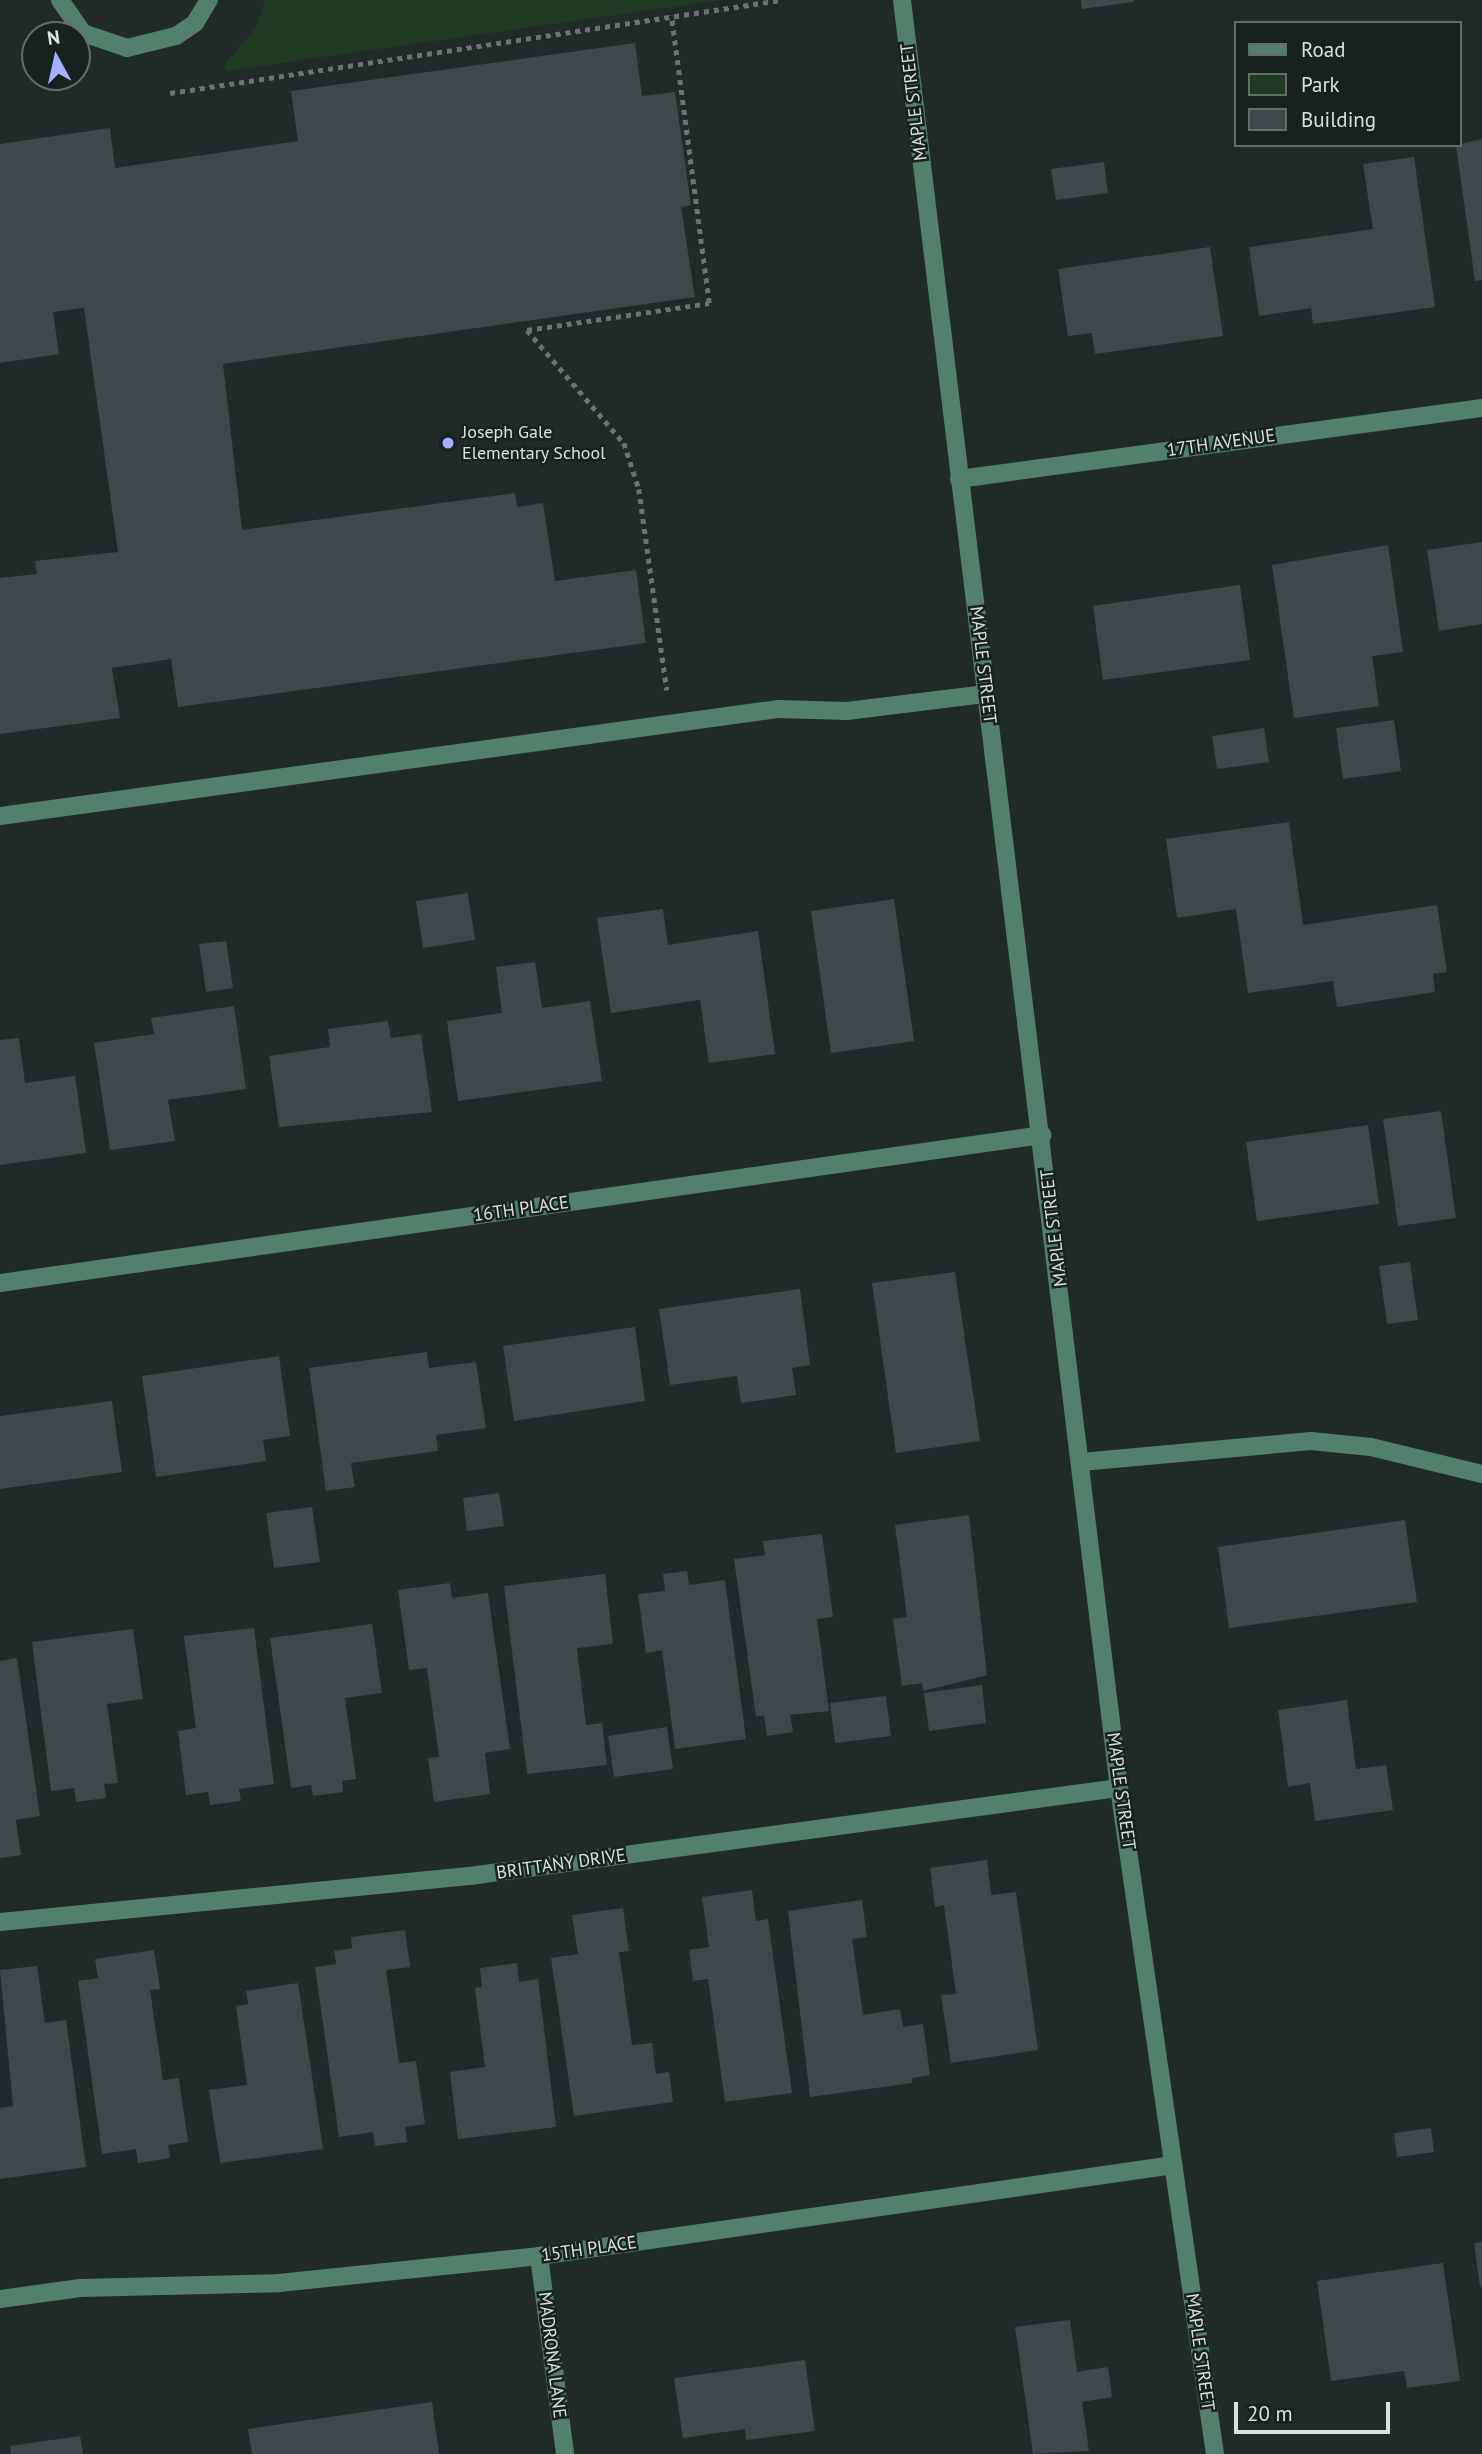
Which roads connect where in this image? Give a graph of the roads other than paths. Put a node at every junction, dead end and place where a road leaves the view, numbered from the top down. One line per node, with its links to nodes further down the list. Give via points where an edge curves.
1 (60, 0): 2 (street, via 83,33 127,48 176,36 195,23)
2 (209, 0)
3 (902, 0): 5 (street, MAPLE STREET)
4 (1482, 408): 5 (street, 17TH AVENUE)
5 (959, 479): 6 (street, MAPLE STREET)
6 (986, 694): 7 (street, via 847,711 778,709); 8 (street, MAPLE STREET)
7 (0, 816)
8 (1043, 1135): 9 (street, 16TH PLACE); 10 (street, MAPLE STREET)
9 (0, 1283)
10 (1082, 1462): 11 (street, via 1311,1441 1371,1447); 12 (street, MAPLE STREET)
11 (1482, 1474)
12 (1119, 1788): 13 (street, BRITTANY DRIVE, via 477,1875); 14 (street, MAPLE STREET)
13 (0, 1922)
14 (1174, 2165): 15 (street, 15TH PLACE); 18 (street, MAPLE STREET)
15 (539, 2256): 16 (street, 15TH PLACE, via 279,2283 80,2288); 17 (street, MADRONA LANE)
16 (0, 2299)
17 (565, 2454)
18 (1215, 2454)

